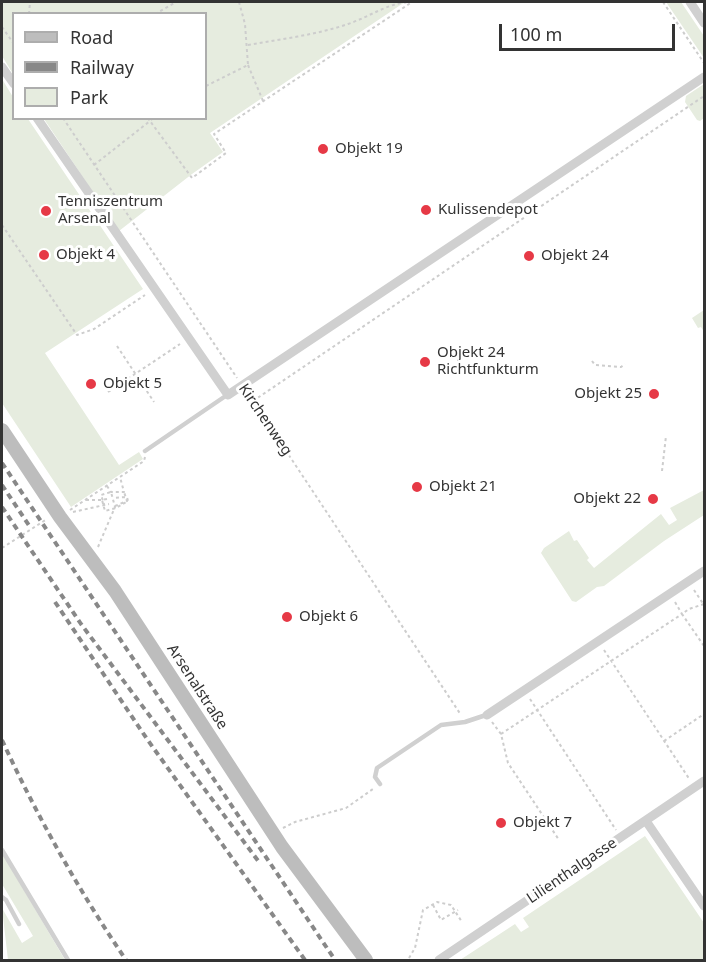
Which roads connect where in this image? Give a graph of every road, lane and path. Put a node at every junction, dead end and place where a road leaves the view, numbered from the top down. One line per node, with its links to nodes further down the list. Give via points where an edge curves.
1 (176, 2): 6 (path)
2 (239, 2): 10 (path)
3 (411, 2): 10 (path, via 395,3 332,29); 18 (path)
4 (663, 2): 11 (path)
5 (690, 2): 7 (street)
6 (158, 12)
7 (705, 23)
8 (2, 27): 9 (path)
9 (12, 41)
10 (248, 45): 12 (path)
11 (705, 63)
12 (248, 65): 16 (path); 18 (path)
13 (2, 67): 15 (street)
14 (705, 77): 32 (street)
15 (12, 81)
16 (207, 86)
17 (705, 96): 35 (path)
18 (263, 101): 22 (path, via 214,134 226,153 192,178)
19 (38, 120): 26 (street)
20 (64, 120): 23 (path, Kirchenweg)
21 (149, 120): 23 (path)
22 (151, 120)
23 (94, 165): 25 (path, Kirchenweg)
24 (2, 225): 26 (path, via 77,335 94,329 145,296)
25 (164, 269): 26 (path); 32 (path, Kirchenweg)
26 (150, 282): 27 (street)
27 (189, 338): 31 (path); 34 (street)
28 (117, 346): 31 (path)
29 (592, 362): 30 (path, via 621,367)
30 (624, 364)
31 (136, 374): 33 (path); 36 (path)
32 (242, 385): 34 (street); 35 (path, Kirchenweg)
33 (108, 392)
34 (228, 394): 39 (lane)
35 (253, 401): 62 (path, Kirchenweg)
36 (154, 402)
37 (2, 430): 48 (main road, Arsenalstraße)
38 (666, 436): 40 (path)
39 (145, 451): 41 (path, via 144,461)
40 (662, 471)
41 (120, 477): 42 (path); 44 (path)
42 (107, 486): 43 (path); 45 (path)
43 (111, 492): 44 (path); 46 (path, via 101,495); 49 (path, via 114,507)
44 (124, 492): 46 (path, via 126,497 126,501 116,507 113,497 127,497 128,501 116,508 105,511 102,500 107,499)
45 (85, 500): 46 (path); 48 (path)
46 (102, 500): 47 (path, via 104,505)
47 (109, 504)
48 (60, 517): 49 (main road, Arsenalstraße)
49 (92, 561): 69 (main road, Arsenalstraße)
50 (705, 571): 51 (street)
51 (689, 582): 52 (street); 53 (path)
52 (670, 594): 54 (path); 55 (street)
53 (704, 604): 54 (path)
54 (682, 614): 56 (path); 57 (path)
55 (598, 641): 57 (path); 58 (street)
56 (705, 646)
57 (612, 661): 59 (path); 64 (path)
58 (524, 691): 59 (path); 61 (street)
59 (538, 711): 63 (path); 70 (path)
60 (705, 714): 64 (path)
61 (487, 715): 62 (lane); 63 (path)
62 (465, 722): 66 (lane, via 441,725 377,768 375,777)
63 (501, 735): 71 (path, via 508,763)
64 (664, 741): 67 (path)
65 (705, 781): 67 (street, Lilienthalgasse)
66 (380, 784): 69 (path, via 346,808 295,822)
67 (695, 788): 68 (street, Lilienthalgasse)
68 (646, 820): 70 (street, Lilienthalgasse); 75 (street)
69 (273, 833): 81 (main road, Arsenalstraße)
70 (621, 837): 82 (street, Lilienthalgasse)
71 (559, 840)
72 (2, 850): 80 (lane)
73 (2, 897): 78 (lane)
74 (433, 905): 76 (path, via 437,902); 76 (path, via 441,920); 79 (path, via 423,910)
75 (705, 906)
76 (457, 910): 77 (path)
77 (462, 922)
78 (19, 924)
79 (409, 958)
80 (68, 960)
81 (366, 960)
82 (439, 960)

